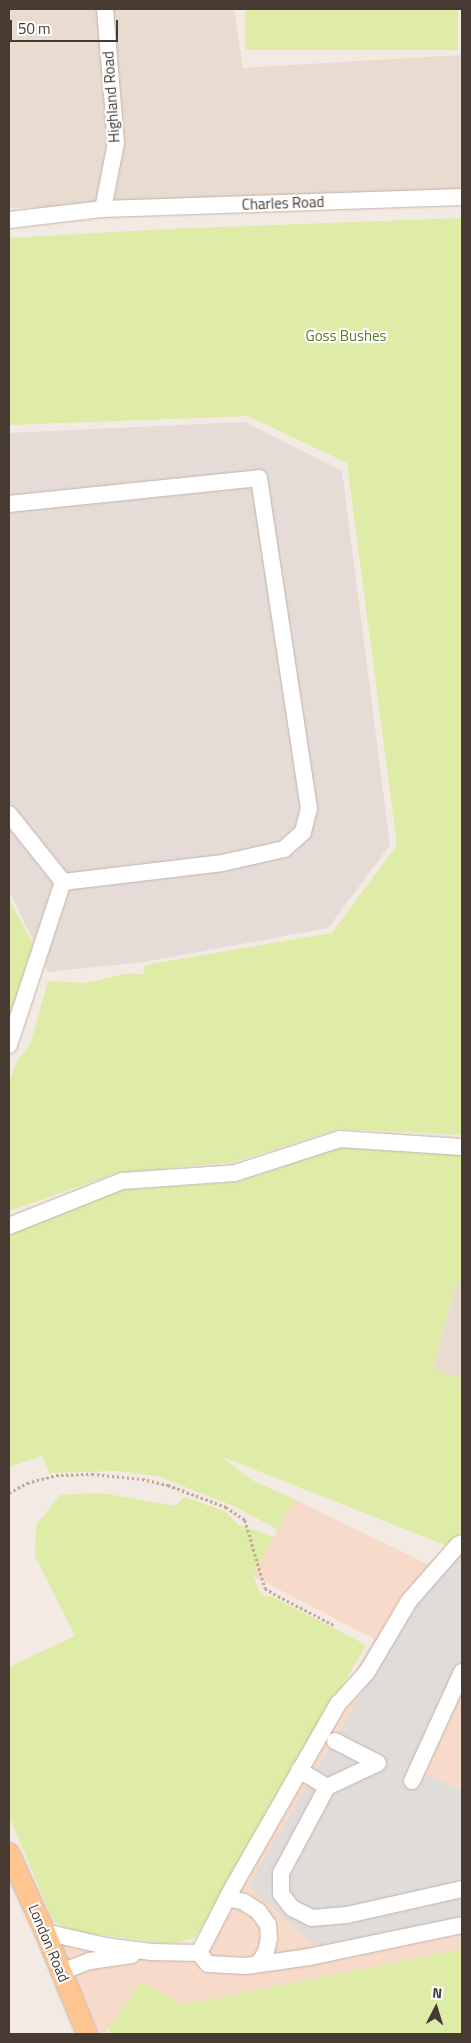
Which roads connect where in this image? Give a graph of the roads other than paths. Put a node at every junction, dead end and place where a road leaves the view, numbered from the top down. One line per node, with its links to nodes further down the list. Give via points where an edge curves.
1 (105, 9): 3 (street, Highland Road, via 116,142)
2 (462, 197): 3 (street, Charles Road)
3 (103, 209): 4 (street)
4 (9, 220)
5 (9, 504): 7 (street, via 258,478 309,808 303,832 284,849 223,863)
6 (9, 814): 7 (street)
7 (63, 882): 8 (street)
8 (9, 1045)
9 (462, 1147): 10 (street, via 340,1139 235,1173 122,1181)
10 (9, 1226)
11 (461, 1543): 14 (street, via 409,1601 367,1672 338,1704)
12 (462, 1672): 15 (street)
13 (334, 1741): 16 (street, via 378,1763)
14 (300, 1770): 16 (street); 19 (street)
15 (412, 1781)
16 (328, 1787): 18 (street, via 281,1873 281,1894 292,1908 312,1918 347,1915)
17 (9, 1853): 21 (main road, London Road)
18 (462, 1889)
19 (227, 1898): 23 (street); 24 (street, via 244,1902 258,1911 268,1925 266,1952)
20 (462, 1925): 24 (street, via 309,1957)
21 (45, 1932): 22 (street, via 104,1946); 25 (main road, London Road)
22 (152, 1952): 23 (street); 25 (street, via 90,1961)
23 (199, 1954): 24 (street, via 208,1964)
24 (258, 1964)
25 (61, 1972): 26 (main road, London Road)
26 (87, 2034)

